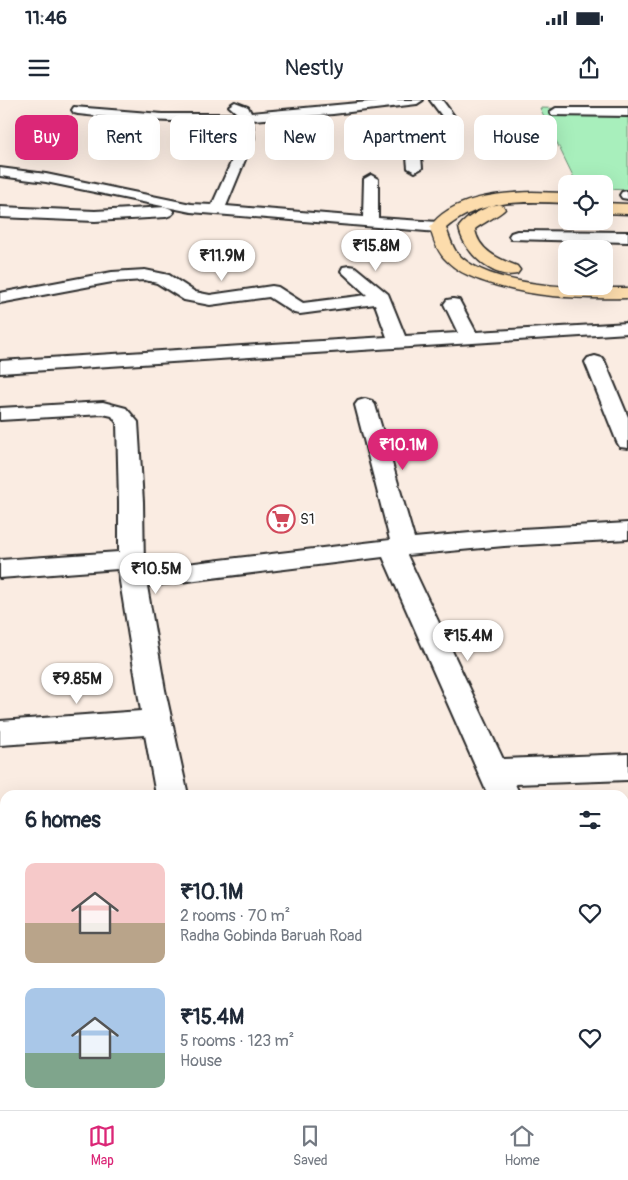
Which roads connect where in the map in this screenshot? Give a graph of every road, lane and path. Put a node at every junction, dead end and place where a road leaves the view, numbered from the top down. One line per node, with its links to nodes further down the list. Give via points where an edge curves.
1 (219, 100): 7 (street, via 244,110)
2 (417, 100): 8 (street, via 322,112)
3 (436, 100): 11 (street, via 448,116 450,131 422,132 414,144)
4 (78, 110): 9 (street)
5 (556, 112): 6 (street)
6 (628, 112)
7 (246, 115)
8 (255, 116)
9 (170, 117)
10 (239, 160): 21 (street)
11 (415, 168)
12 (0, 172): 20 (street, via 46,178)
13 (371, 178): 23 (street)
14 (558, 199): 15 (main road)
15 (544, 200): 18 (main road); 24 (main road, via 524,196 473,205 446,219); 28 (main road, via 485,214 466,227 467,234 478,252 503,267 522,274)
16 (628, 200): 17 (main road); 19 (main road)
17 (613, 201)
18 (558, 203)
19 (613, 205)
20 (191, 208): 21 (street); 22 (street, via 95,216)
21 (217, 210): 23 (street)
22 (0, 212)
23 (370, 222): 24 (street)
24 (438, 227): 31 (main road, via 453,258 495,280 550,293)
25 (517, 236): 26 (street)
26 (628, 237)
27 (349, 271): 33 (street)
28 (558, 280)
29 (613, 281): 30 (main road)
30 (628, 281)
31 (628, 294)
32 (0, 298): 33 (street, via 112,277 145,275 164,280 190,296 210,300 272,291 300,309)
33 (382, 298): 37 (street)
34 (453, 304): 36 (street)
35 (628, 328): 36 (street)
36 (470, 338): 37 (street)
37 (398, 343): 39 (street)
38 (595, 362): 42 (street)
39 (0, 367)
40 (365, 405): 44 (street)
41 (0, 414): 46 (street, via 103,408 120,412 128,422)
42 (628, 442)
43 (628, 531): 44 (street)
44 (398, 547): 46 (street); 50 (street)
45 (0, 569): 46 (street)
46 (131, 569): 47 (street)
47 (157, 722): 48 (street); 51 (street)
48 (0, 733)
49 (628, 767): 50 (street)
50 (499, 783)
51 (171, 790)

